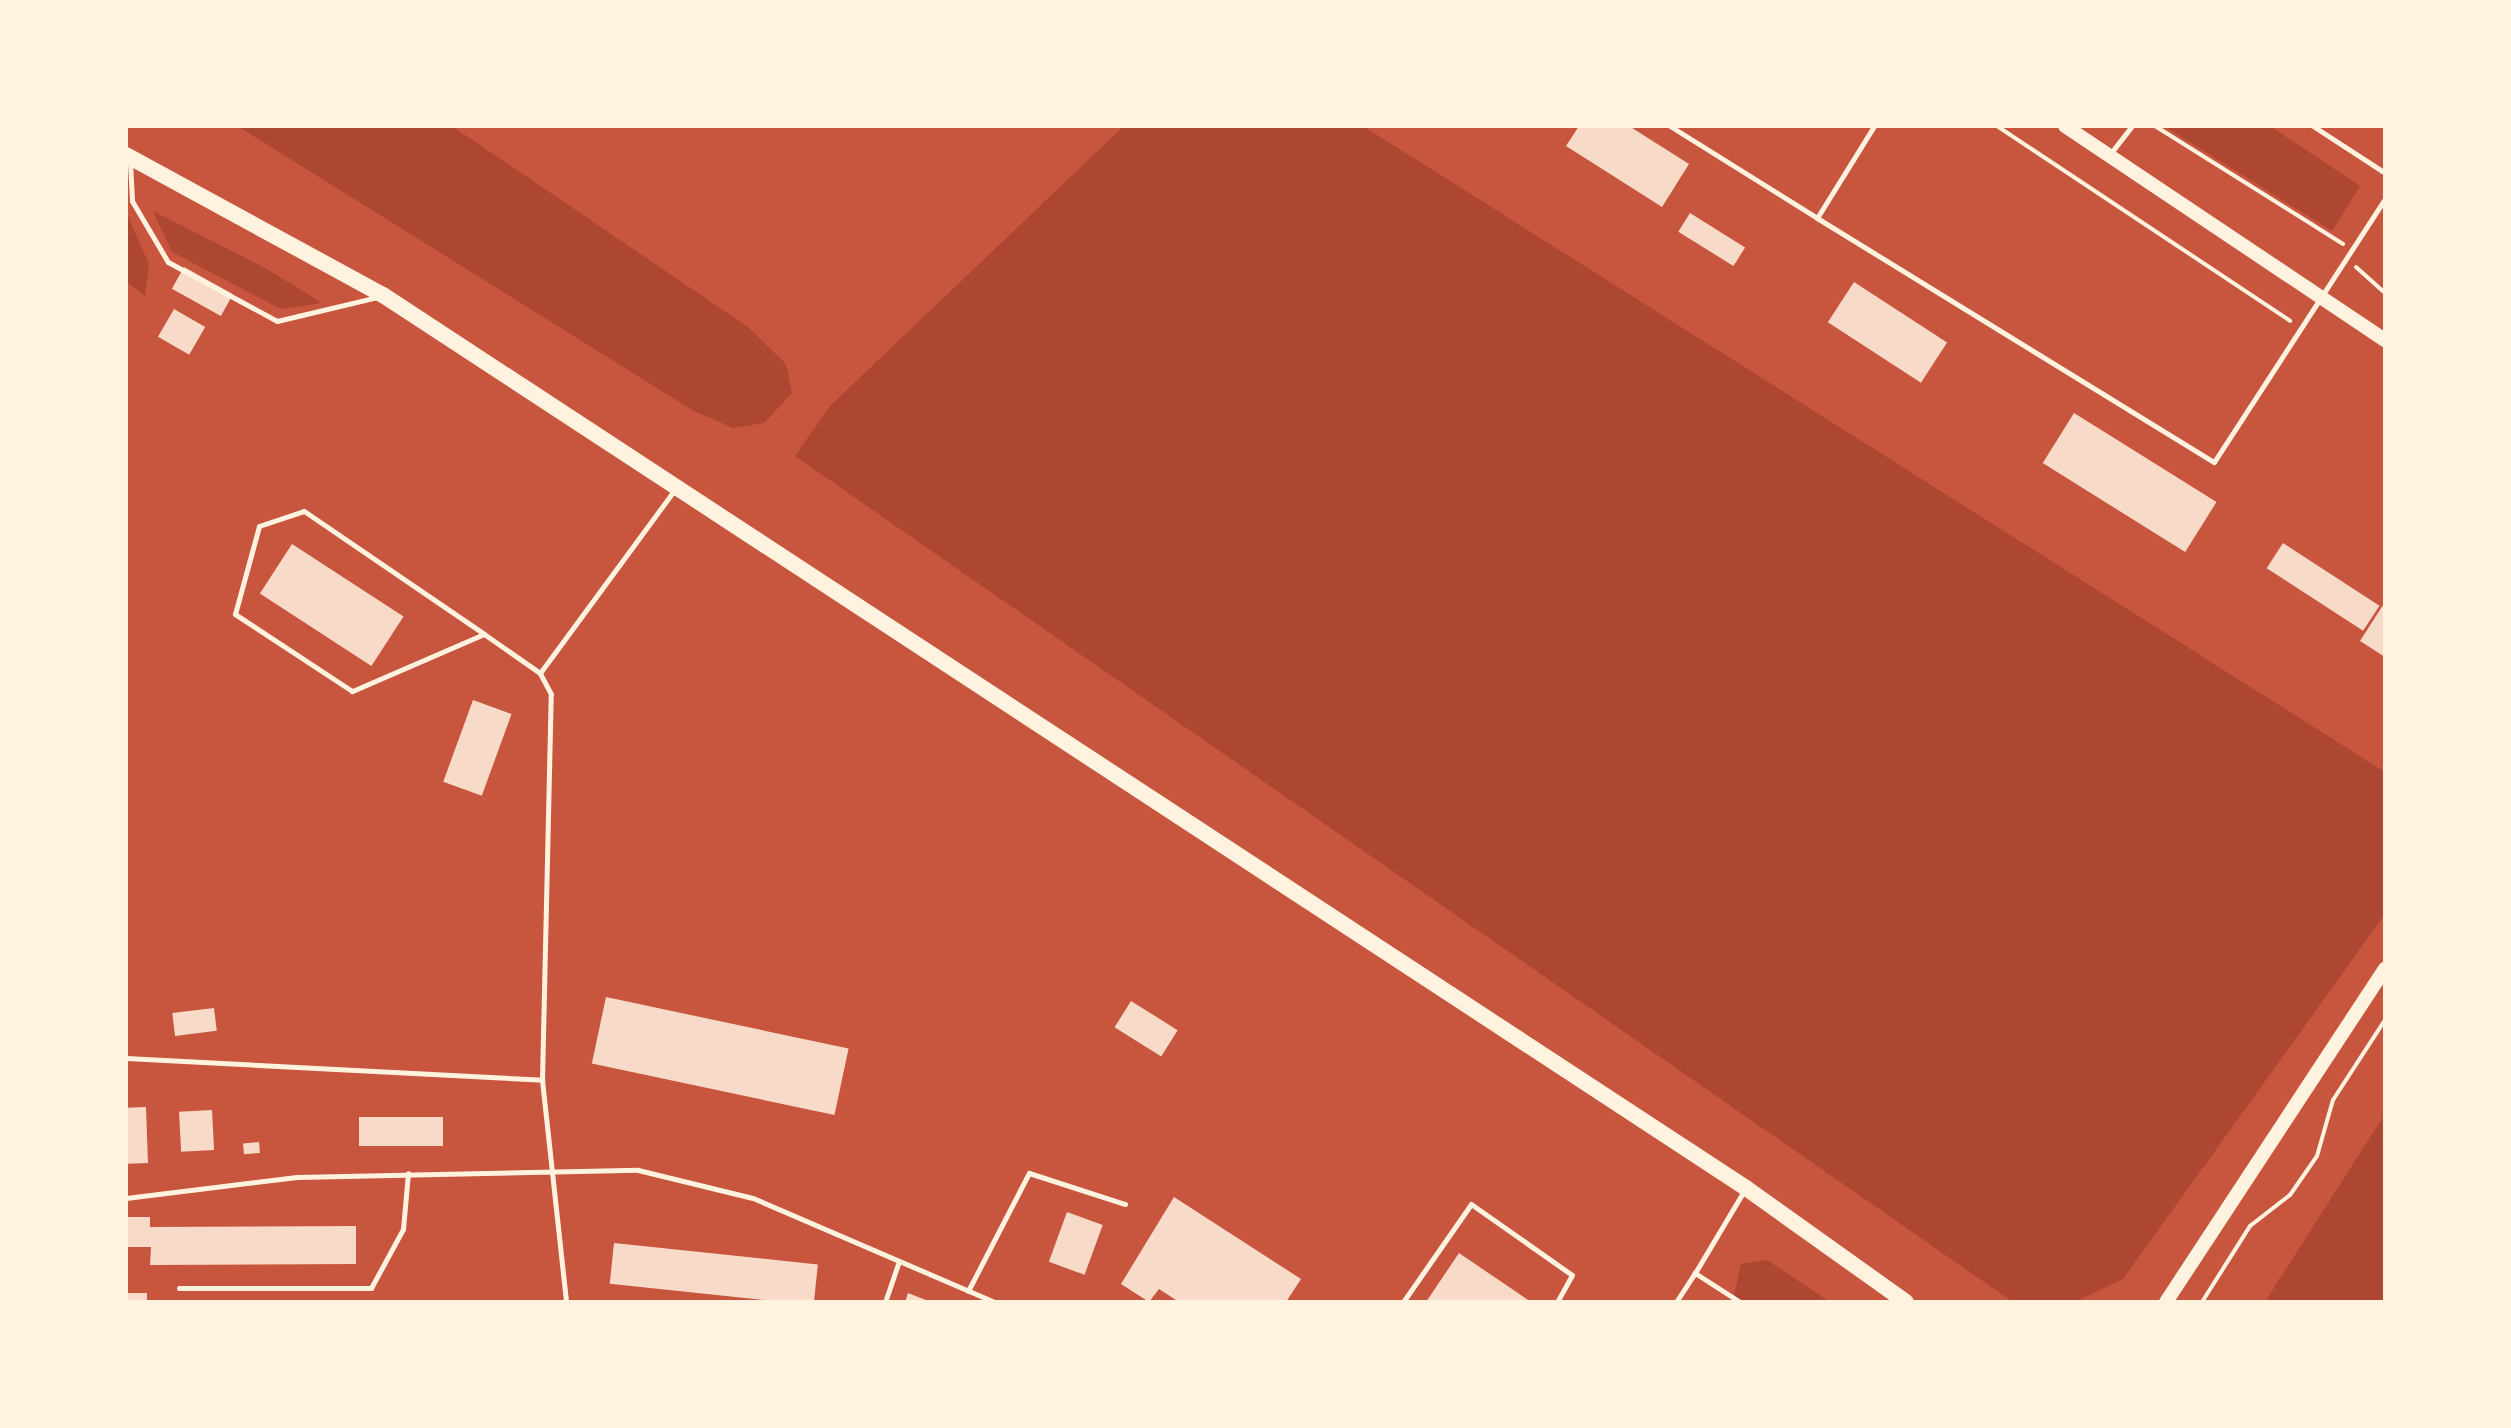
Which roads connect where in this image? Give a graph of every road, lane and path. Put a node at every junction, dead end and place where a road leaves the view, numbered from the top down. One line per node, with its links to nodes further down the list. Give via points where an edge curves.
1 (1670, 126): 12 (lane)
2 (1874, 126): 12 (lane)
3 (1997, 126): 17 (path)
4 (2065, 126): 8 (main road)
5 (2132, 126): 8 (lane)
6 (2155, 126): 13 (path)
7 (2313, 126): 10 (lane)
8 (2109, 155): 16 (main road)
9 (128, 156): 15 (main road); 15 (lane, via 132,201 168,262 277,321)
10 (2385, 173)
11 (2385, 199): 13 (lane)
12 (1817, 218): 17 (lane, via 2214,462)
13 (2352, 249): 14 (path, via 2357,274); 16 (lane)
14 (2385, 293)
15 (383, 295): 19 (main road)
16 (2321, 297): 17 (lane); 18 (main road)
17 (2300, 328)
18 (2385, 340)
19 (676, 488): 21 (lane); 28 (main road)
20 (484, 634): 20 (lane, via 304,511 259,526 235,614 352,691); 21 (lane)
21 (540, 673): 25 (lane, via 551,694)
22 (2385, 969): 43 (main road)
23 (2385, 1020): 44 (path, via 2333,1100 2317,1156 2290,1195 2250,1226)
24 (126, 1058): 25 (lane)
25 (542, 1080): 26 (lane)
26 (553, 1168): 27 (lane); 31 (lane, via 694,1180); 35 (lane)
27 (408, 1173): 29 (lane, via 195,1185); 33 (lane, via 403,1229 371,1288)
28 (1746, 1188): 32 (lane); 42 (main road)
29 (126, 1198)
30 (1125, 1204): 34 (lane, via 1029,1173)
31 (898, 1264): 34 (lane); 36 (lane)
32 (1695, 1273): 40 (lane); 41 (lane)
33 (179, 1288)
34 (968, 1291): 37 (lane)
35 (566, 1302)
36 (885, 1302)
37 (995, 1302)
38 (1403, 1302): 39 (lane, via 1471,1204 1572,1275)
39 (1557, 1302)
40 (1676, 1302)
41 (1740, 1302)
42 (1906, 1302)
43 (2166, 1302)
44 (2202, 1302)

